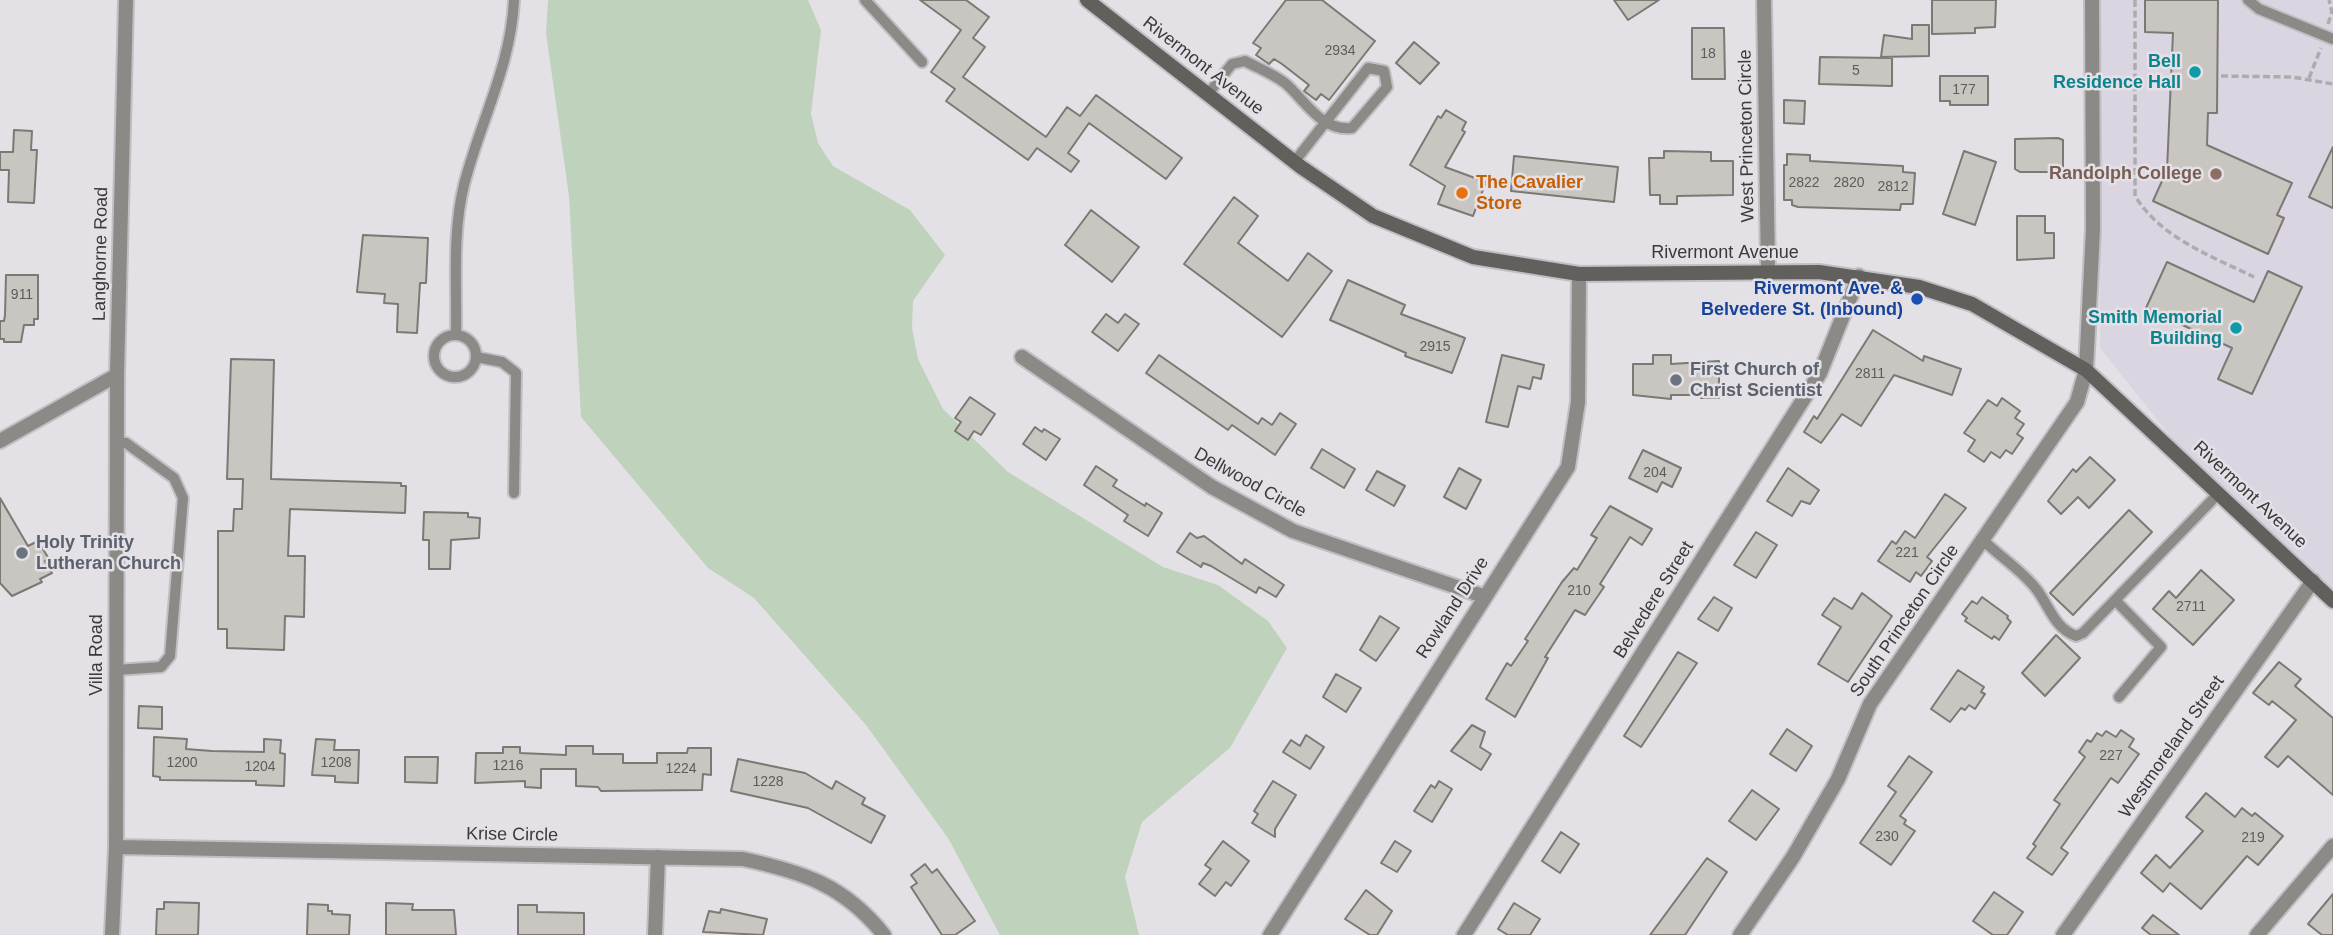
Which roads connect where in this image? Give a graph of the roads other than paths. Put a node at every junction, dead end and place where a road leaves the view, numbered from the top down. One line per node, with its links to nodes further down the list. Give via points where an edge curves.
1 (126, 0): 20 (street, Langhorne Road)
2 (514, 0): 16 (lane, via 504,69 463,189)
3 (865, 0): 9 (lane)
4 (1087, 0): 10 (main road, Rivermont Avenue)
5 (1764, 0): 13 (street, West Princeton Circle)
6 (2092, 0): 19 (street, South Princeton Circle, via 2093,229)
7 (2248, 0): 8 (lane, via 2259,9)
8 (2333, 39)
9 (922, 62)
10 (1208, 94): 11 (lane, via 1232,64 1245,61 1283,82); 12 (main road, Rivermont Avenue)
11 (1325, 123): 11 (lane, via 1368,68 1384,71 1387,87 1352,128); 12 (lane)
12 (1295, 162): 14 (main road, Rivermont Avenue, via 1373,216 1472,257)
13 (1768, 272): 14 (main road, Rivermont Avenue); 15 (main road, Rivermont Avenue)
14 (1579, 274): 27 (street, Rowland Drive, via 1578,402 1568,467)
15 (1859, 276): 19 (main road, Rivermont Avenue, via 1919,287 1972,304); 39 (street, Belvedere Street, via 1820,373)
16 (456, 335): 17 (lane, via 471,342); 17 (lane, via 447,336 435,347 439,371 462,377 474,366)
17 (476, 357): 23 (lane, via 502,362 516,373)
18 (1022, 357): 27 (street, Dellwood Circle, via 1212,487 1293,531)
19 (2085, 370): 24 (main road, Rivermont Avenue); 25 (street, South Princeton Circle, via 2077,402)
20 (117, 375): 21 (street); 22 (street, Villa Road)
21 (0, 441)
22 (117, 442): 30 (street, Villa Road); 30 (lane, via 127,443 174,478 183,498 170,656 161,667)
23 (514, 493)
24 (2219, 493): 26 (main road, Rivermont Avenue); 28 (lane)
25 (1983, 540): 28 (lane, via 2033,584 2047,610 2073,635 2083,633); 40 (street, South Princeton Circle, via 1870,704 1838,779)
26 (2313, 581): 29 (main road, Rivermont Avenue); 41 (street, Westmoreland Street)
27 (1483, 596): 38 (street, Rowland Drive)
28 (2115, 600): 31 (lane, via 2161,647)
29 (2333, 601)
30 (116, 670): 33 (street, Villa Road)
31 (2119, 697)
32 (2333, 846): 42 (street)
33 (116, 847): 34 (street, Krise Circle); 35 (street, Villa Road)
34 (658, 857): 36 (street); 37 (street, Krise Circle, via 743,859 797,871 843,895)
35 (113, 935)
36 (655, 935)
37 (884, 935)
38 (1270, 935)
39 (1464, 935)
40 (1740, 935)
41 (2063, 935)
42 (2257, 935)

